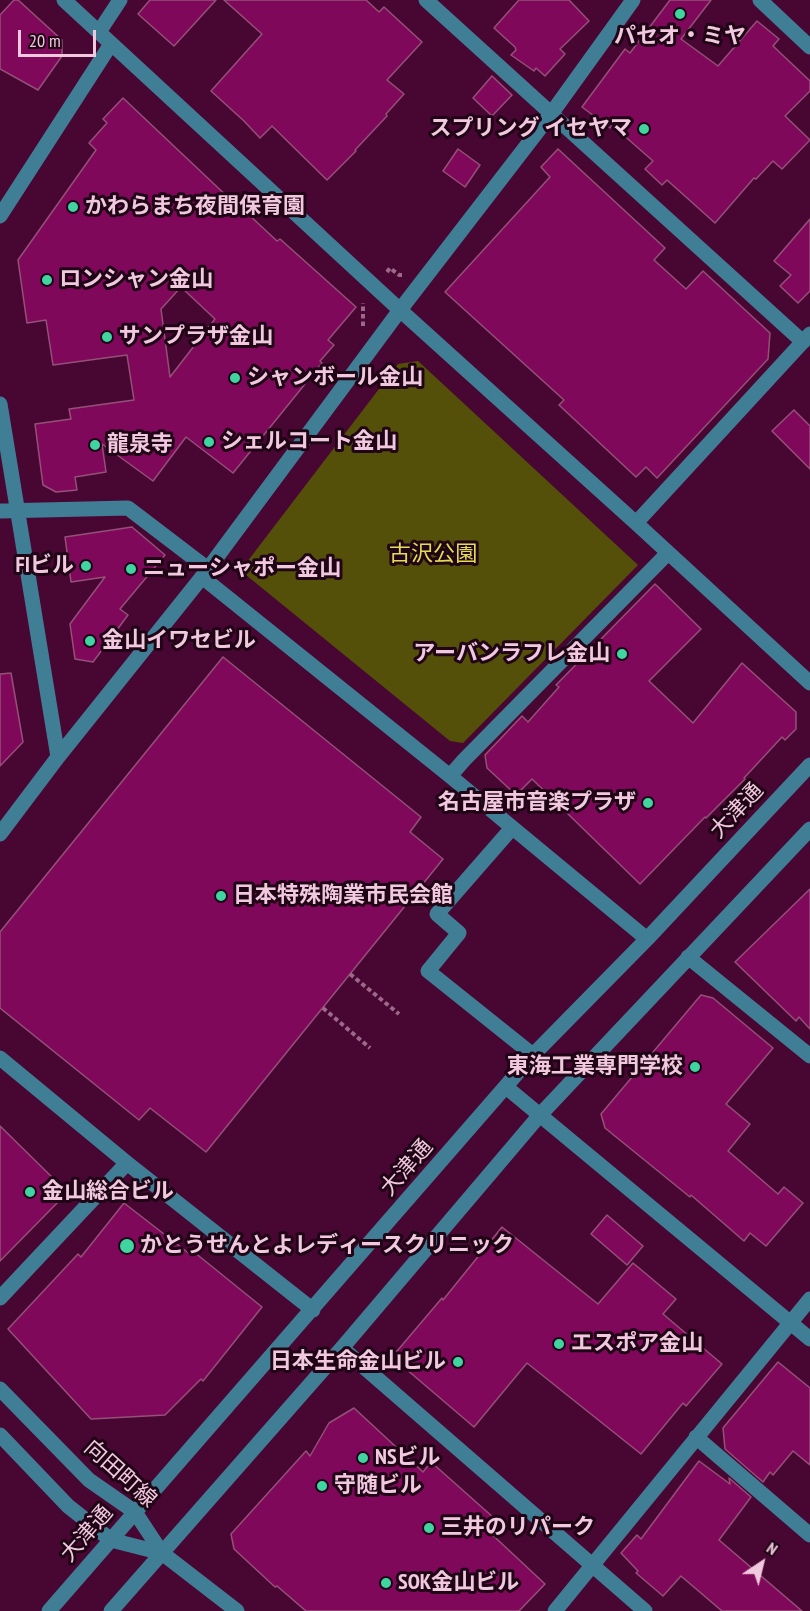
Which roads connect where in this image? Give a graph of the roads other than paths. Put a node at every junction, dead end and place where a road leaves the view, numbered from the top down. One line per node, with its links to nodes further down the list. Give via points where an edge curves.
1 (64, 0): 6 (street)
2 (120, 0): 6 (street)
3 (426, 0): 9 (street)
4 (633, 0): 9 (street)
5 (760, 0): 8 (street)
6 (99, 32): 7 (street)
7 (111, 44): 10 (street); 11 (street)
8 (810, 47)
9 (551, 114): 11 (street); 12 (street)
10 (0, 216)
11 (400, 310): 16 (street); 18 (street)
12 (806, 338): 16 (street)
13 (0, 404): 14 (street)
14 (18, 510): 15 (street); 18 (street, via 128,508); 20 (street)
15 (0, 511)
16 (636, 523): 17 (street)
17 (668, 553): 19 (street); 22 (street)
18 (204, 573): 20 (street); 22 (street)
19 (810, 683)
20 (58, 756): 25 (street)
21 (810, 765): 26 (street, 大津通)
22 (450, 777): 23 (street)
23 (512, 828): 26 (street); 28 (street, via 437,915 459,933 428,971)
24 (810, 829): 27 (street)
25 (0, 834)
26 (648, 939): 28 (street, 大津通)
27 (688, 957): 29 (street); 32 (street)
28 (533, 1055): 31 (street, 大津通)
29 (810, 1056)
30 (0, 1059): 33 (street)
31 (506, 1087): 32 (street); 36 (street, 大津通)
32 (539, 1116): 37 (street); 39 (street)
33 (127, 1163): 34 (street); 36 (street)
34 (0, 1298)
35 (810, 1299): 37 (street)
36 (313, 1310): 43 (street, 大津通)
37 (791, 1322): 38 (street); 42 (street)
38 (810, 1339)
39 (342, 1348): 46 (street); 47 (street)
40 (0, 1389): 43 (street, 向田町線, via 89,1480)
41 (0, 1435): 45 (street, via 68,1506)
42 (696, 1437): 44 (street); 47 (street)
43 (135, 1512): 45 (street, 大津通); 46 (street, 向田町線)
44 (810, 1535)
45 (111, 1540): 46 (street); 48 (street, 大津通)
46 (162, 1553): 49 (street); 50 (street)
47 (592, 1566): 51 (street); 52 (street)
48 (49, 1611)
49 (111, 1611)
50 (237, 1611)
51 (555, 1611)
52 (645, 1611)

